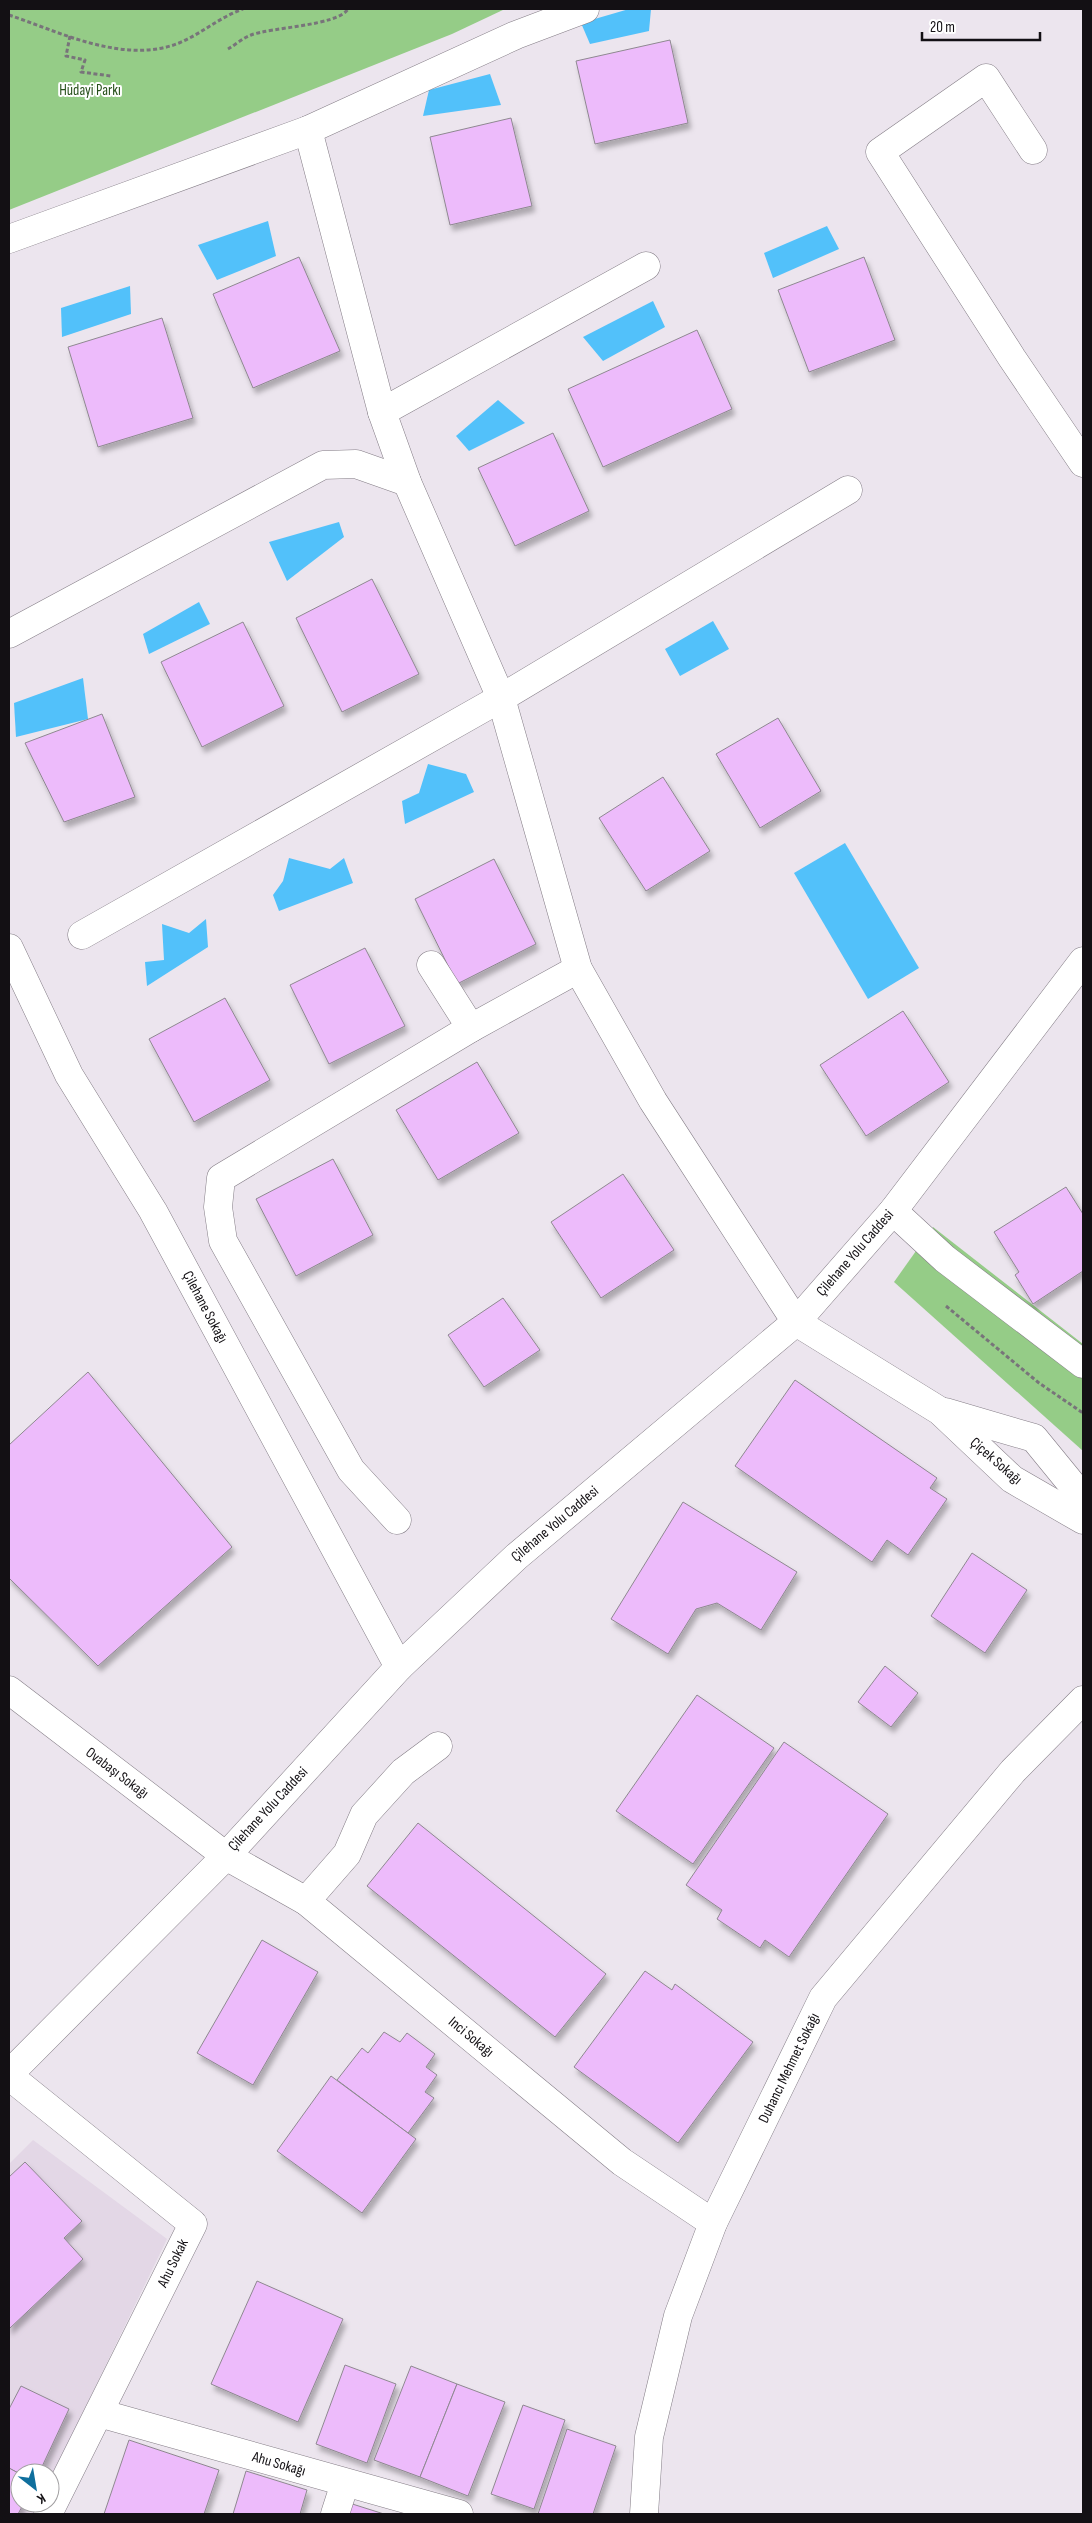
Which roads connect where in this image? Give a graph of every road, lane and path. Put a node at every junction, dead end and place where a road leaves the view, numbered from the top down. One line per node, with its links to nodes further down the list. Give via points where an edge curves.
1 (243, 9): 5 (path, via 179,44 148,51 102,46)
2 (348, 9): 6 (path, via 344,14 322,21 251,35)
3 (585, 9): 8 (street, via 516,35)
4 (9, 15): 5 (path)
5 (70, 36): 7 (path, via 66,56 85,60 81,72)
6 (228, 49)
7 (111, 76)
8 (308, 130): 10 (street); 12 (street)
9 (1033, 150): 13 (street, via 986,78 880,152)
10 (9, 239)
11 (646, 266): 12 (street)
12 (382, 412): 14 (street)
13 (1083, 463)
14 (407, 482): 16 (street, via 356,464 324,465); 17 (street)
15 (848, 490): 17 (street)
16 (9, 634)
17 (501, 698): 18 (street); 22 (street)
18 (82, 935)
19 (9, 948): 34 (street, Çilehane Sokağı, via 68,1075 153,1211)
20 (1083, 961): 23 (street, Çilehane Yolu Caddesi)
21 (431, 965): 24 (street)
22 (578, 970): 24 (street); 27 (street, via 653,1101)
23 (1074, 989): 25 (street, Çilehane Yolu Caddesi)
24 (471, 1028): 32 (street, via 221,1178 218,1207 223,1241 351,1470)
25 (893, 1210): 27 (street, Çilehane Yolu Caddesi); 28 (street, via 945,1259)
26 (942, 1303): 30 (path, via 1039,1382)
27 (796, 1322): 29 (street, Çiçek Sokağı); 34 (street, Çilehane Yolu Caddesi, via 516,1557)
28 (1083, 1364)
29 (940, 1411): 31 (street, Çiçek Sokağı, via 1034,1438); 33 (street, Çiçek Sokağı, via 1012,1479)
30 (1083, 1413)
31 (1083, 1498)
32 (396, 1520)
33 (1083, 1520)
34 (399, 1667): 38 (street, Çilehane Yolu Caddesi)
35 (9, 1690): 38 (street, Ovabaşı Sokağı)
36 (1083, 1700): 41 (street, Duhancı Mehmet Sokağı, via 1013,1771 823,1998)
37 (438, 1746): 39 (street, via 403,1772 364,1815 347,1854)
38 (226, 1856): 39 (street, Inci Sokağı); 40 (street, Çilehane Yolu Caddesi)
39 (306, 1901): 41 (street, Inci Sokağı, via 622,2162)
40 (9, 2075): 42 (street, Ahu Sokak, via 193,2224)
41 (713, 2223): 47 (street, Duhancı Mehmet Sokağı, via 678,2316 649,2437)
42 (99, 2413): 43 (street, Ahu Sokağı); 44 (street, Ahu Sokak)
43 (345, 2483): 45 (street); 46 (street, Ahu Sokağı)
44 (48, 2514)
45 (335, 2514)
46 (459, 2514)
47 (644, 2514)

